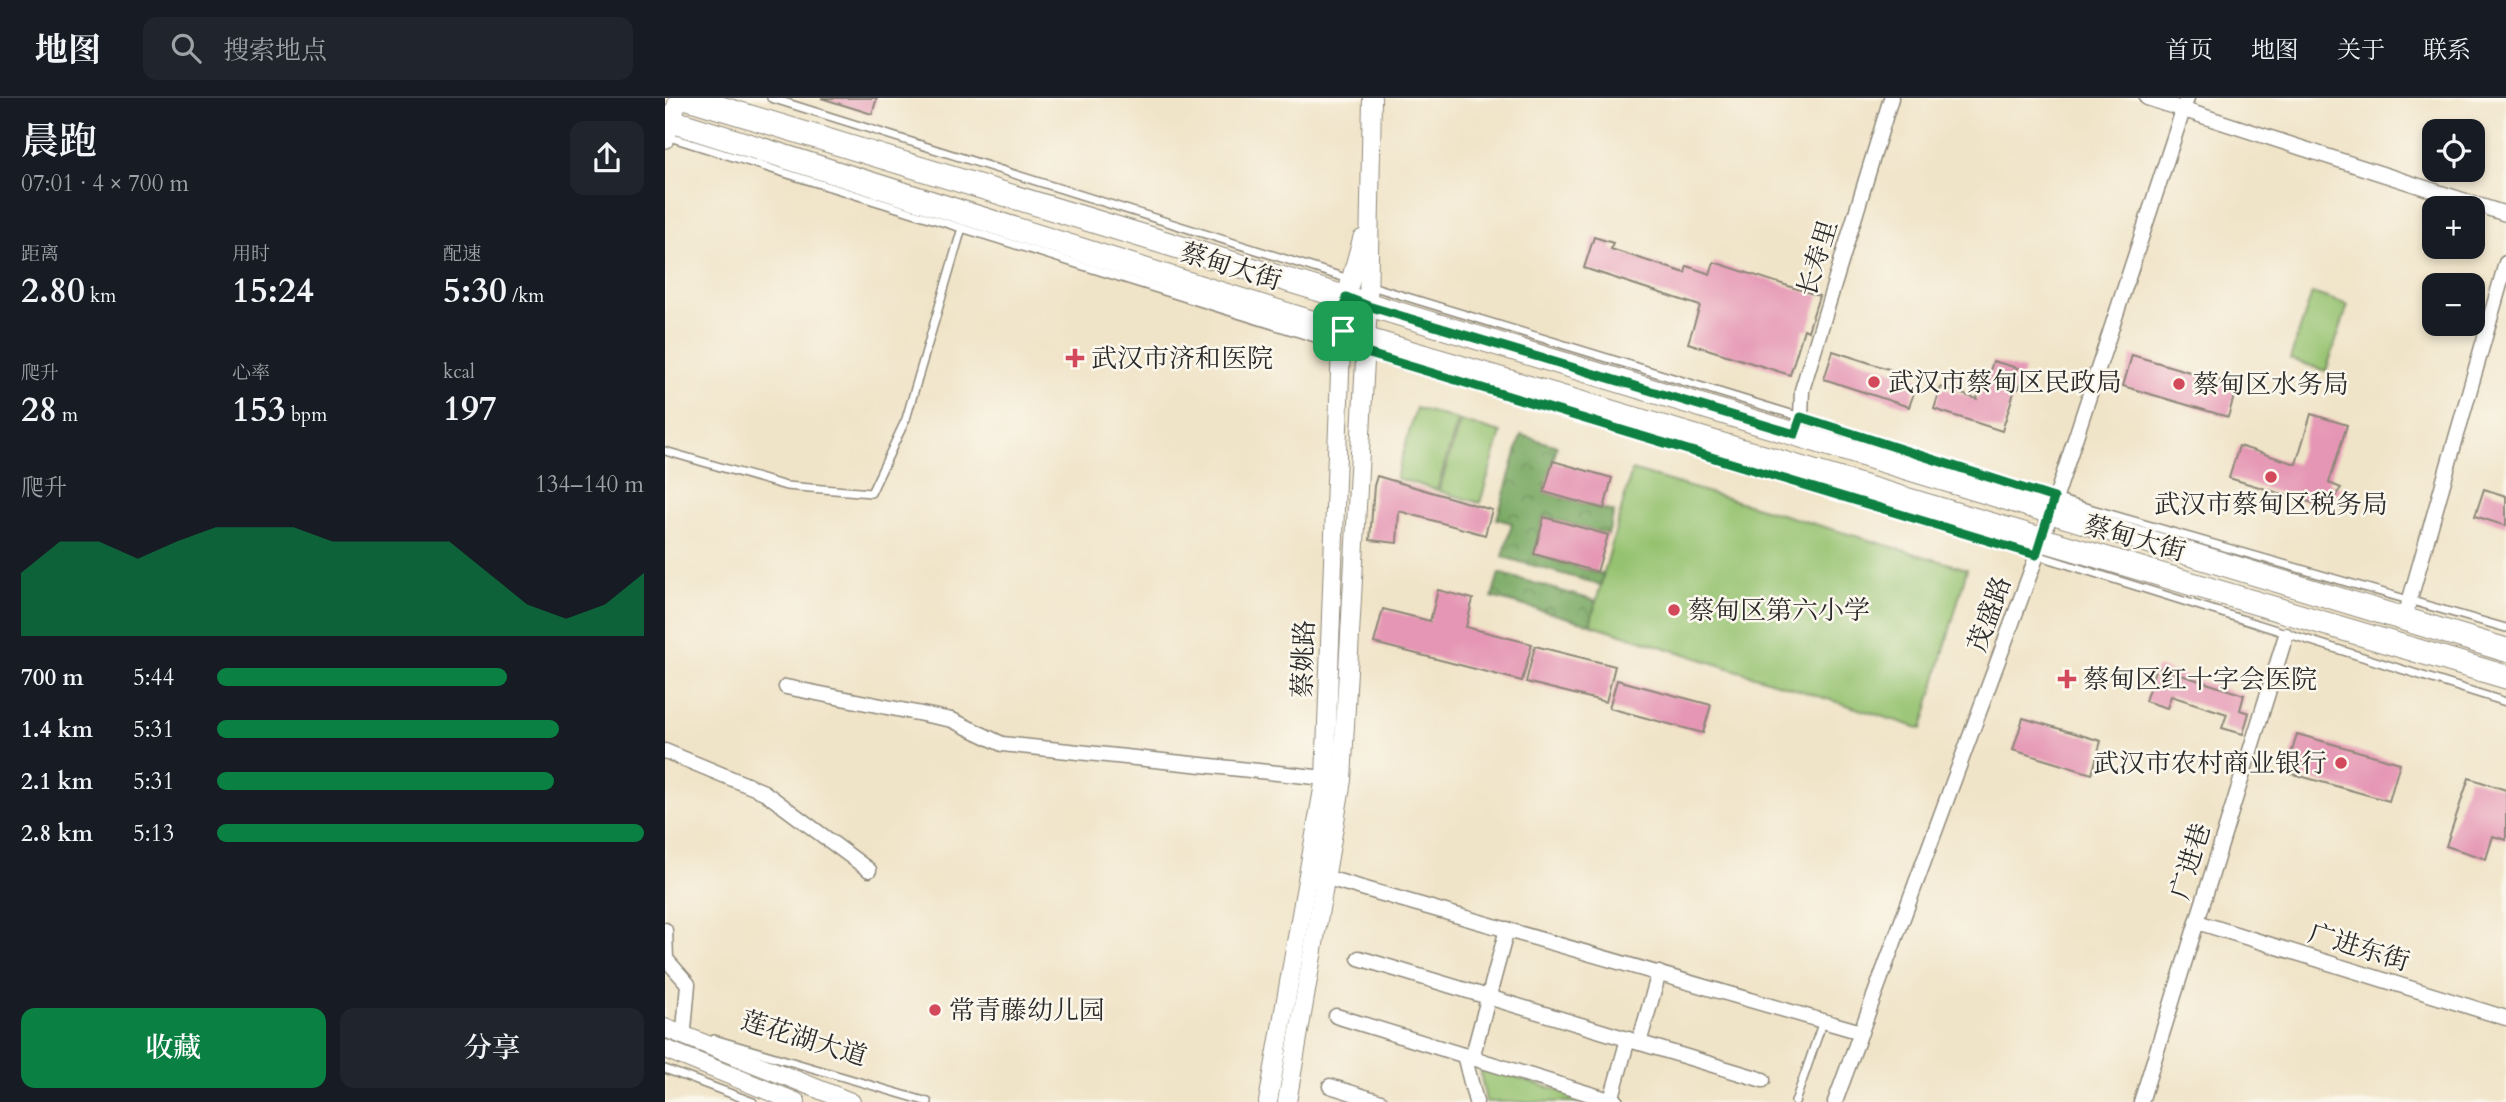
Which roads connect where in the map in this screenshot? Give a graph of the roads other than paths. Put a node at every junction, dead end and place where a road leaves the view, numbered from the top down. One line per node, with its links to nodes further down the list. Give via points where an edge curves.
1 (679, 98): 8 (street)
2 (688, 98): 12 (main road, 蔡甸大街)
3 (771, 98): 12 (lane)
4 (1372, 98): 12 (street, 蔡姚路, via 1369,216)
5 (1891, 98): 15 (street, 长寿里, via 1802,390)
6 (2147, 98): 7 (street)
7 (2185, 104): 9 (street); 17 (street, 茂盛路)
8 (666, 130): 10 (lane); 13 (main road, 蔡甸大街)
9 (2506, 214)
10 (962, 228): 13 (lane); 16 (lane, via 906,419 870,493 786,486)
11 (2506, 263): 19 (street)
12 (1358, 292): 13 (street, 蔡姚路); 14 (street, 蔡姚路); 15 (main road, 蔡甸大街)
13 (1342, 338): 14 (main road, 蔡甸大街); 27 (street, 蔡姚路)
14 (1364, 346): 18 (main road, 蔡甸大街); 27 (street, 蔡姚路)
15 (1798, 425): 17 (main road, 蔡甸大街)
16 (665, 451)
17 (2052, 505): 18 (street, 茂盛路); 19 (main road, 蔡甸大街)
18 (2039, 547): 21 (lane); 23 (main road, 蔡甸大街); 42 (street, 茂盛路)
19 (2407, 611): 20 (lane); 22 (main road, 蔡甸大街)
20 (2506, 628)
21 (2286, 635): 25 (lane); 30 (street, 广进巷)
22 (2506, 650)
23 (2506, 677)
24 (786, 687): 27 (street, via 952,720 1002,744)
25 (2506, 702)
26 (665, 751): 28 (street, via 764,792)
27 (1333, 779): 29 (street, 蔡姚路)
28 (869, 870)
29 (1317, 875): 31 (street); 54 (street, 蔡姚路); 55 (street, 蔡姚路)
30 (2197, 922): 37 (street, 广进东街); 60 (street, 广进巷)
31 (1507, 929): 34 (street); 35 (street)
32 (665, 930): 41 (street, via 666,959 688,984)
33 (1359, 958): 35 (street)
34 (1659, 973): 39 (street); 43 (street)
35 (1488, 997): 43 (street); 45 (street)
36 (1336, 1016): 45 (street)
37 (2506, 1018)
38 (665, 1021): 41 (lane, 莲花湖大道)
39 (1823, 1021): 42 (street); 58 (lane)
40 (665, 1028): 52 (street, 莲花湖大道)
41 (684, 1030): 53 (lane, 莲花湖大道)
42 (1861, 1032): 59 (street, 茂盛路)
43 (1633, 1041): 47 (street); 49 (street)
44 (665, 1049): 51 (street)
45 (1468, 1056): 49 (street); 57 (street)
46 (665, 1069): 50 (lane)
47 (1763, 1080)
48 (1330, 1086): 56 (street)
49 (1614, 1101)
50 (753, 1102)
51 (796, 1102)
52 (851, 1102)
53 (929, 1102)
54 (1268, 1102)
55 (1287, 1102)
56 (1381, 1102)
57 (1476, 1102)
58 (1795, 1102)
59 (1835, 1102)
60 (2141, 1102)

